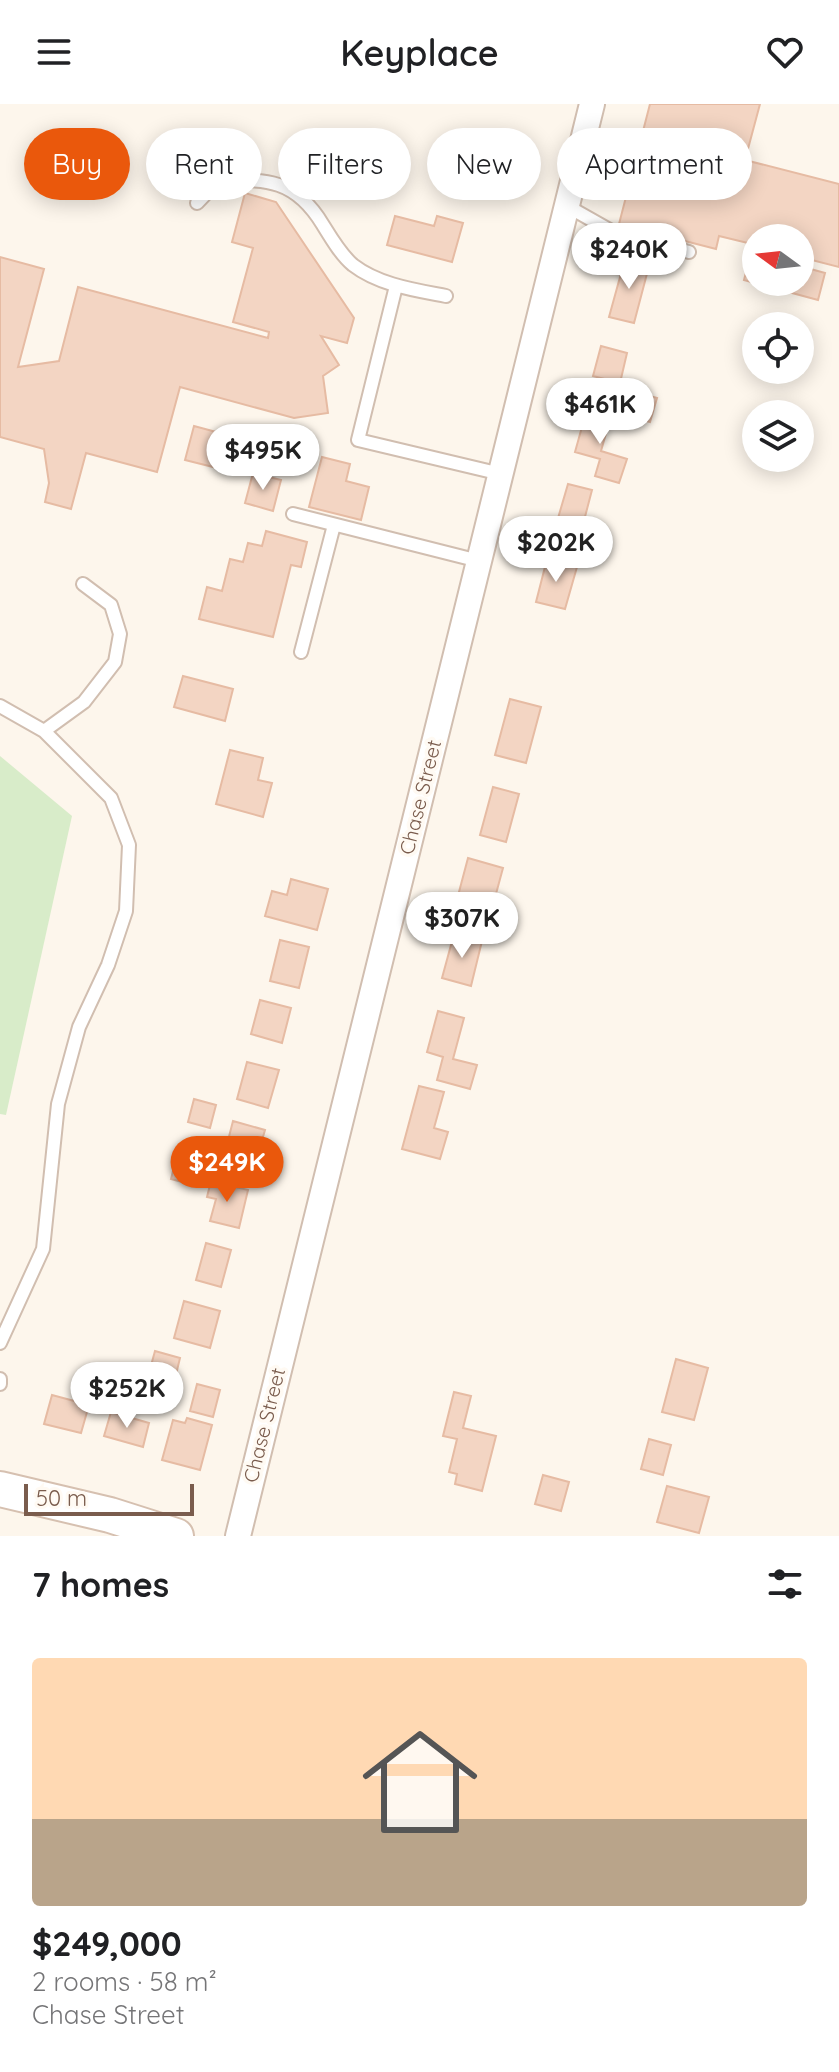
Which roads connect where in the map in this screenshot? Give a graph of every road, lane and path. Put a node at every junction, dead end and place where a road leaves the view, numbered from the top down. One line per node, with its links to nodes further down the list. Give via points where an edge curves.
1 (592, 104): 3 (street, Chase Street)
2 (197, 203): 5 (lane, via 218,181 259,179 285,187 310,203 353,264)
3 (567, 206): 4 (lane, via 613,232); 7 (street, Chase Street)
4 (689, 252)
5 (396, 286): 6 (lane); 7 (lane, via 358,440)
6 (446, 296)
7 (501, 474): 10 (street, Chase Street)
8 (293, 514): 9 (lane)
9 (334, 525): 10 (lane); 12 (lane)
10 (479, 561): 18 (street, Chase Street)
11 (83, 584): 14 (lane, via 111,605 120,634 115,662 84,702)
12 (301, 652)
13 (0, 706): 14 (lane)
14 (44, 731): 15 (lane, via 111,798 129,845 126,911 79,1027 58,1104 43,1249)
15 (0, 1343)
16 (0, 1489): 17 (street)
17 (176, 1536)
18 (238, 1536)

